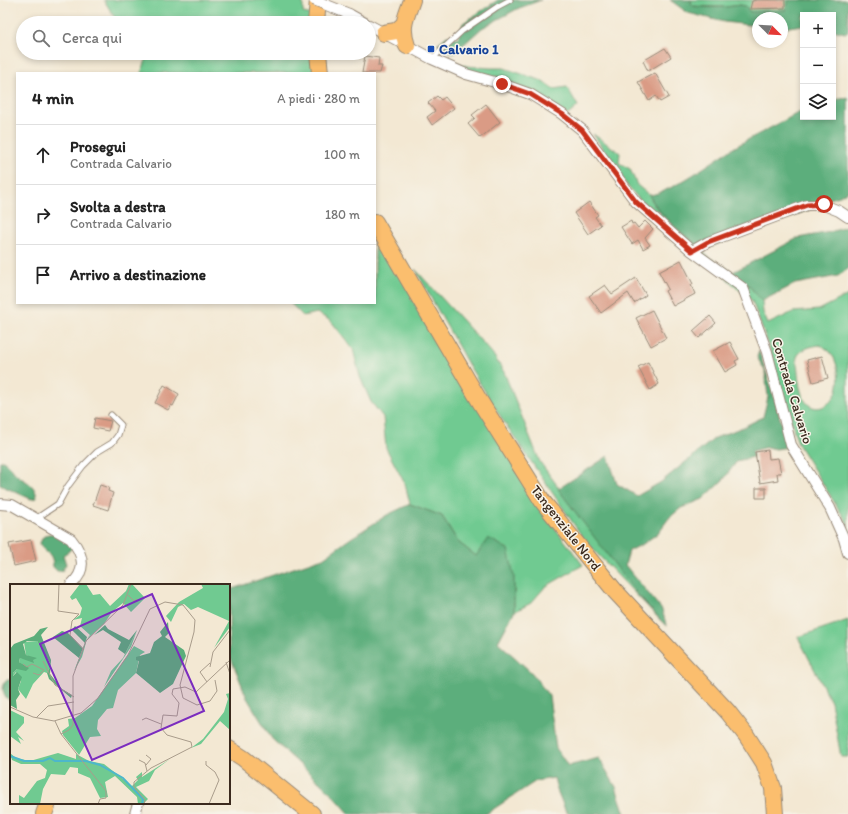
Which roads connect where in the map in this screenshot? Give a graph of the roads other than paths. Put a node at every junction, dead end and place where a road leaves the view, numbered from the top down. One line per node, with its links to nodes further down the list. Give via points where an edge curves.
1 (314, 0): 6 (street, bridge)
2 (318, 0): 5 (main road)
3 (412, 0): 7 (main road)
4 (510, 0): 11 (lane, via 462,30)
5 (317, 16)
6 (353, 16)
7 (403, 25): 9 (main road, via 396,31); 10 (main road)
8 (376, 29): 9 (street, Contrada Calvario)
9 (384, 33): 10 (street, Contrada Calvario)
10 (407, 46): 11 (street, Contrada Calvario)
11 (432, 59): 16 (street, Contrada Calvario, via 466,74 530,94 562,114 582,130 636,202)
12 (319, 60): 13 (main road)
13 (320, 72)
14 (848, 217): 16 (street, via 824,204 807,205 708,242)
15 (376, 224): 28 (main road, Tangenziale Nord, via 479,400 543,502 615,591 728,712 746,735 764,763 773,788)
16 (692, 251): 20 (street, Contrada Calvario, via 743,288 767,352 791,445 830,508)
17 (110, 415): 19 (lane, via 121,425 118,435 112,443 97,452 83,466 58,504)
18 (0, 504): 19 (street, via 12,505)
19 (37, 518): 21 (street, via 77,545 82,563 81,572)
20 (848, 553)
21 (72, 584)
22 (230, 750): 27 (main road)
23 (48, 804): 25 (main road)
24 (138, 804): 26 (street)
25 (44, 814)
26 (135, 814)
27 (312, 814)
28 (774, 814)

